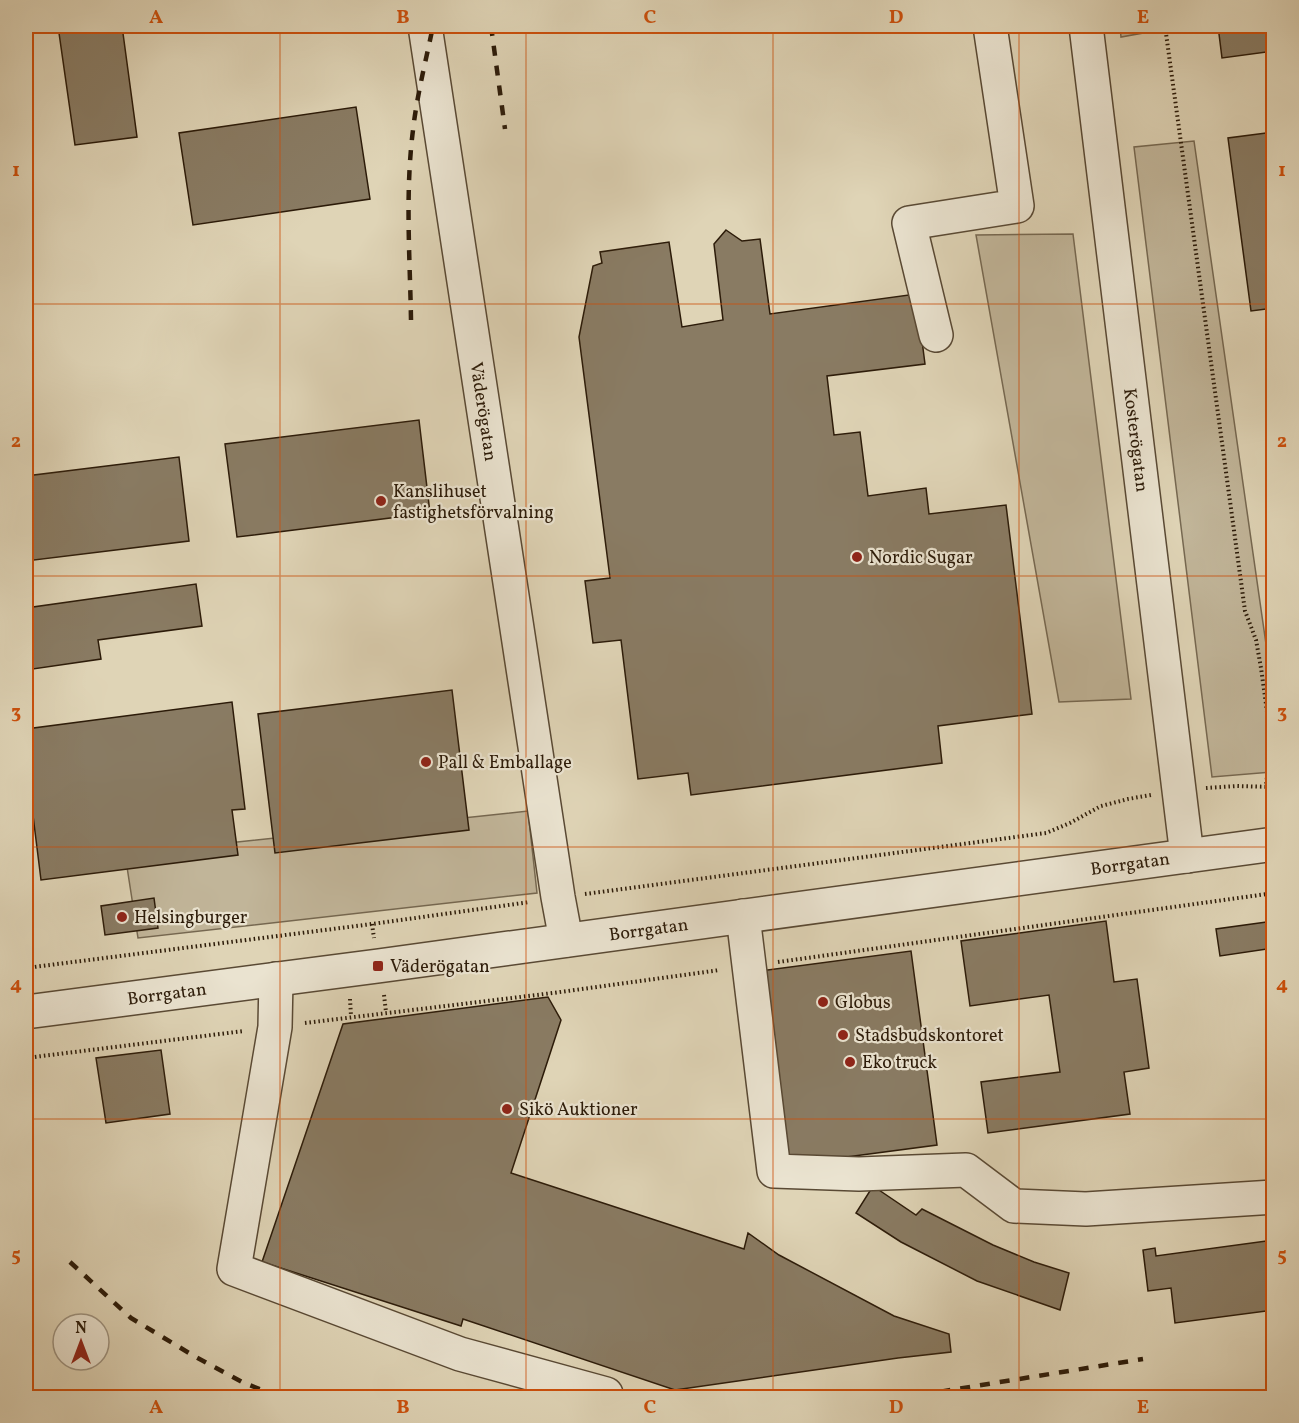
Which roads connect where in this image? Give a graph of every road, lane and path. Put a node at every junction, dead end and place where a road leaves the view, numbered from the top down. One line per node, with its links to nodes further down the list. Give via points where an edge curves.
1 (425, 26): 12 (street, Väderögatan)
2 (990, 26): 5 (street, via 1017,206 909,223)
3 (1086, 26): 8 (street, Kosterögatan)
4 (1165, 26): 6 (path, via 1245,611 1256,640 1269,726)
5 (936, 335)
6 (1266, 786): 7 (path); 8 (path)
7 (1274, 787)
8 (1180, 790): 10 (street, Kosterögatan); 12 (path, via 1101,806 1046,833)
9 (1274, 844): 10 (street, Borrgatan)
10 (1187, 856): 13 (street, Borrgatan)
11 (1274, 893): 17 (path)
12 (558, 897): 14 (path); 15 (street, Väderögatan)
13 (743, 916): 15 (street, Borrgatan); 17 (street)
14 (372, 924): 16 (path); 18 (path)
15 (566, 940): 19 (street, Borrgatan)
16 (375, 942)
17 (749, 966): 23 (path); 27 (street, via 774,1172 966,1170 1014,1206 1086,1209)
18 (26, 968)
19 (276, 979): 22 (street, Borrgatan); 25 (street)
20 (384, 994): 23 (path)
21 (350, 998): 24 (path)
22 (26, 1012)
23 (386, 1012): 24 (path)
24 (351, 1016): 25 (path)
25 (275, 1027): 26 (path); 28 (street, via 234,1269 460,1354)
26 (26, 1058)
27 (1274, 1197)
28 (606, 1394)

